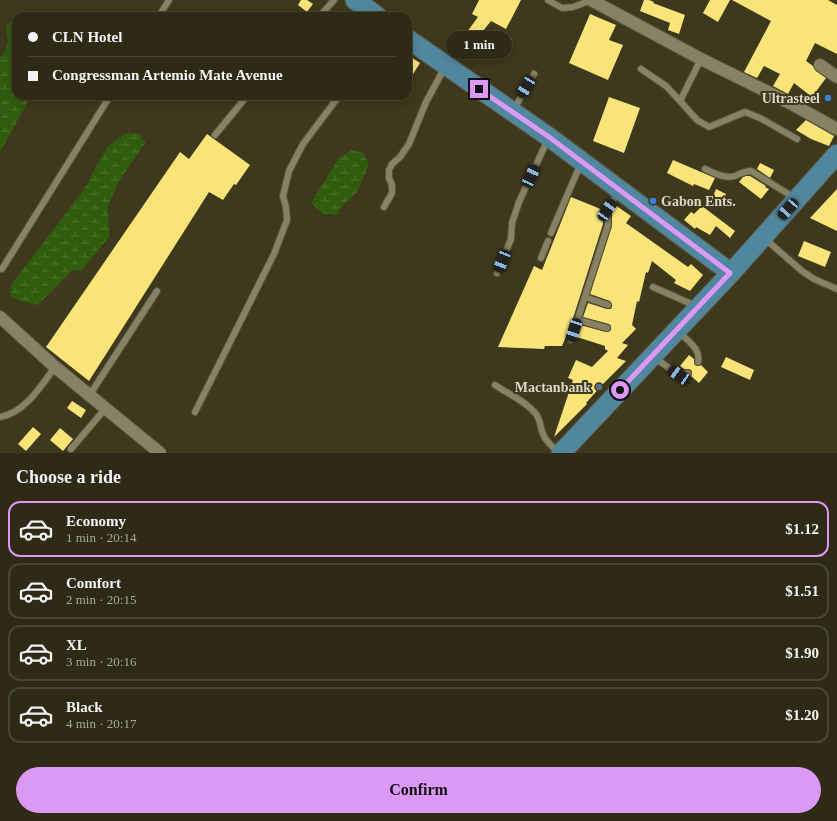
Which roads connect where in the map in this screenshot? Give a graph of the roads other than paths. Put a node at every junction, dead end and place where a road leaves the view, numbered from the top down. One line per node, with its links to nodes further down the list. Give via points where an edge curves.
1 (169, 0): 6 (lane)
2 (334, 0): 7 (lane)
3 (355, 0): 8 (main road)
4 (548, 0): 5 (lane, via 562,8)
5 (591, 0): 10 (street)
6 (162, 12)
7 (324, 12)
8 (372, 12)
9 (412, 41): 11 (main road)
10 (701, 60): 19 (lane); 21 (street)
11 (445, 65): 20 (main road); 30 (lane, via 409,144 389,170 388,178 392,185 392,193)
12 (820, 65): 15 (street)
13 (641, 69): 19 (lane, via 666,86)
14 (534, 74): 20 (lane)
15 (837, 78)
16 (108, 100): 35 (lane)
17 (244, 100): 22 (lane)
18 (336, 100): 56 (lane, via 303,144 291,166 283,196 287,220 285,227)
19 (680, 101): 24 (lane, via 697,120 709,127 745,112)
20 (512, 112): 23 (main road)
21 (837, 129)
22 (215, 135)
23 (549, 137): 26 (main road); 36 (lane, via 518,202 511,239)
24 (797, 139)
25 (837, 154): 29 (main road)
26 (582, 162): 28 (main road); 31 (lane)
27 (705, 169): 29 (lane, via 732,177 750,171)
28 (620, 190): 37 (main road); 41 (lane, via 607,210 608,225)
29 (797, 199): 32 (main road)
30 (384, 207)
31 (551, 233)
32 (762, 237): 37 (main road); 39 (lane, via 802,271)
33 (548, 241): 34 (lane)
34 (541, 258)
35 (2, 269)
36 (497, 272)
37 (730, 273): 43 (main road)
38 (653, 287): 43 (lane)
39 (837, 289)
40 (157, 291): 54 (lane)
41 (585, 297): 42 (lane); 45 (lane)
42 (608, 305)
43 (698, 307): 47 (main road)
44 (0, 317): 51 (street)
45 (578, 320): 46 (lane); 48 (lane)
46 (607, 328)
47 (677, 329): 49 (main road); 50 (lane, via 698,351)
48 (571, 340)
49 (652, 356): 52 (lane, via 679,375); 60 (main road)
50 (698, 362)
51 (55, 367): 54 (street); 57 (lane, via 23,406)
52 (688, 373)
53 (495, 386): 60 (lane, via 535,413 547,442)
54 (89, 396): 55 (street)
55 (105, 408): 58 (lane); 59 (street)
56 (195, 412)
57 (0, 417)
58 (71, 449)
59 (160, 453)
60 (560, 453)

